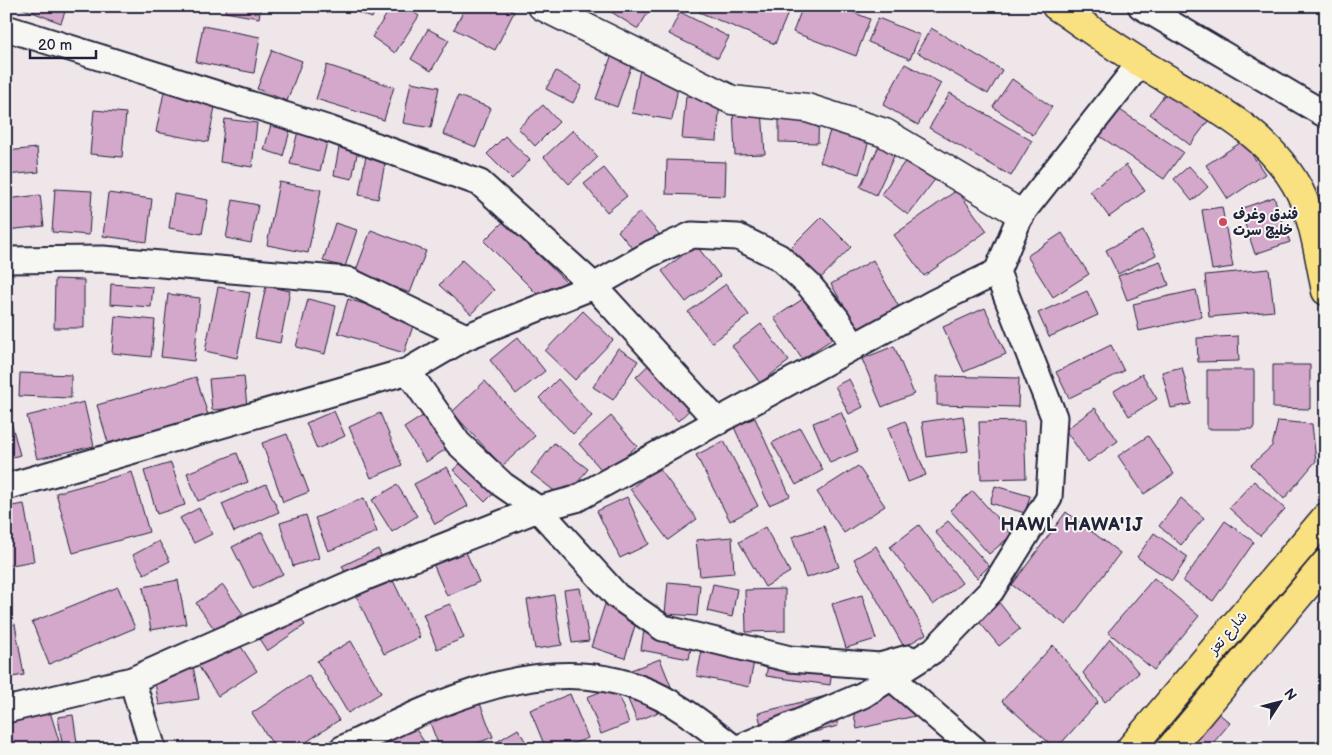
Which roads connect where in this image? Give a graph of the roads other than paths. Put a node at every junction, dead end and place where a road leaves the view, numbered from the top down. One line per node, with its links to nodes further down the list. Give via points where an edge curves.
1 (542, 6): 7 (street, via 732,100 807,108 885,133)
2 (1056, 6): 5 (main road)
3 (1141, 6): 6 (street)
4 (6, 28): 10 (street, via 329,129 480,183)
5 (1140, 63): 7 (street); 11 (main road, via 1244,125 1276,155 1290,173 1309,213)
6 (1326, 115)
7 (1021, 214): 9 (street)
8 (6, 260): 12 (street, via 103,259 346,280)
9 (997, 272): 13 (street); 20 (street, via 1054,417 1049,498 991,590)
10 (594, 286): 12 (street); 13 (street, via 650,254 692,235 738,237 778,257 809,285 837,319); 15 (street)
11 (1326, 291)
12 (466, 337): 14 (street)
13 (854, 347): 15 (street)
14 (408, 371): 16 (street); 17 (street, via 458,443 503,485)
15 (718, 422): 17 (street, via 576,499)
16 (6, 487)
17 (538, 509): 20 (street, via 617,596 663,628 790,659 880,666); 22 (street, via 366,577)
18 (1326, 517): 28 (main road, شارع تعز)
19 (1326, 562): 29 (main road)
20 (934, 650): 21 (street)
21 (891, 677): 26 (street, via 863,695); 27 (street)
22 (132, 680): 23 (street); 24 (street)
23 (6, 710)
24 (153, 749)
25 (342, 749): 26 (street, via 400,721 480,689 543,676 603,677 643,689 690,714)
26 (735, 749)
27 (974, 749)
28 (1130, 749)
29 (1170, 749)

